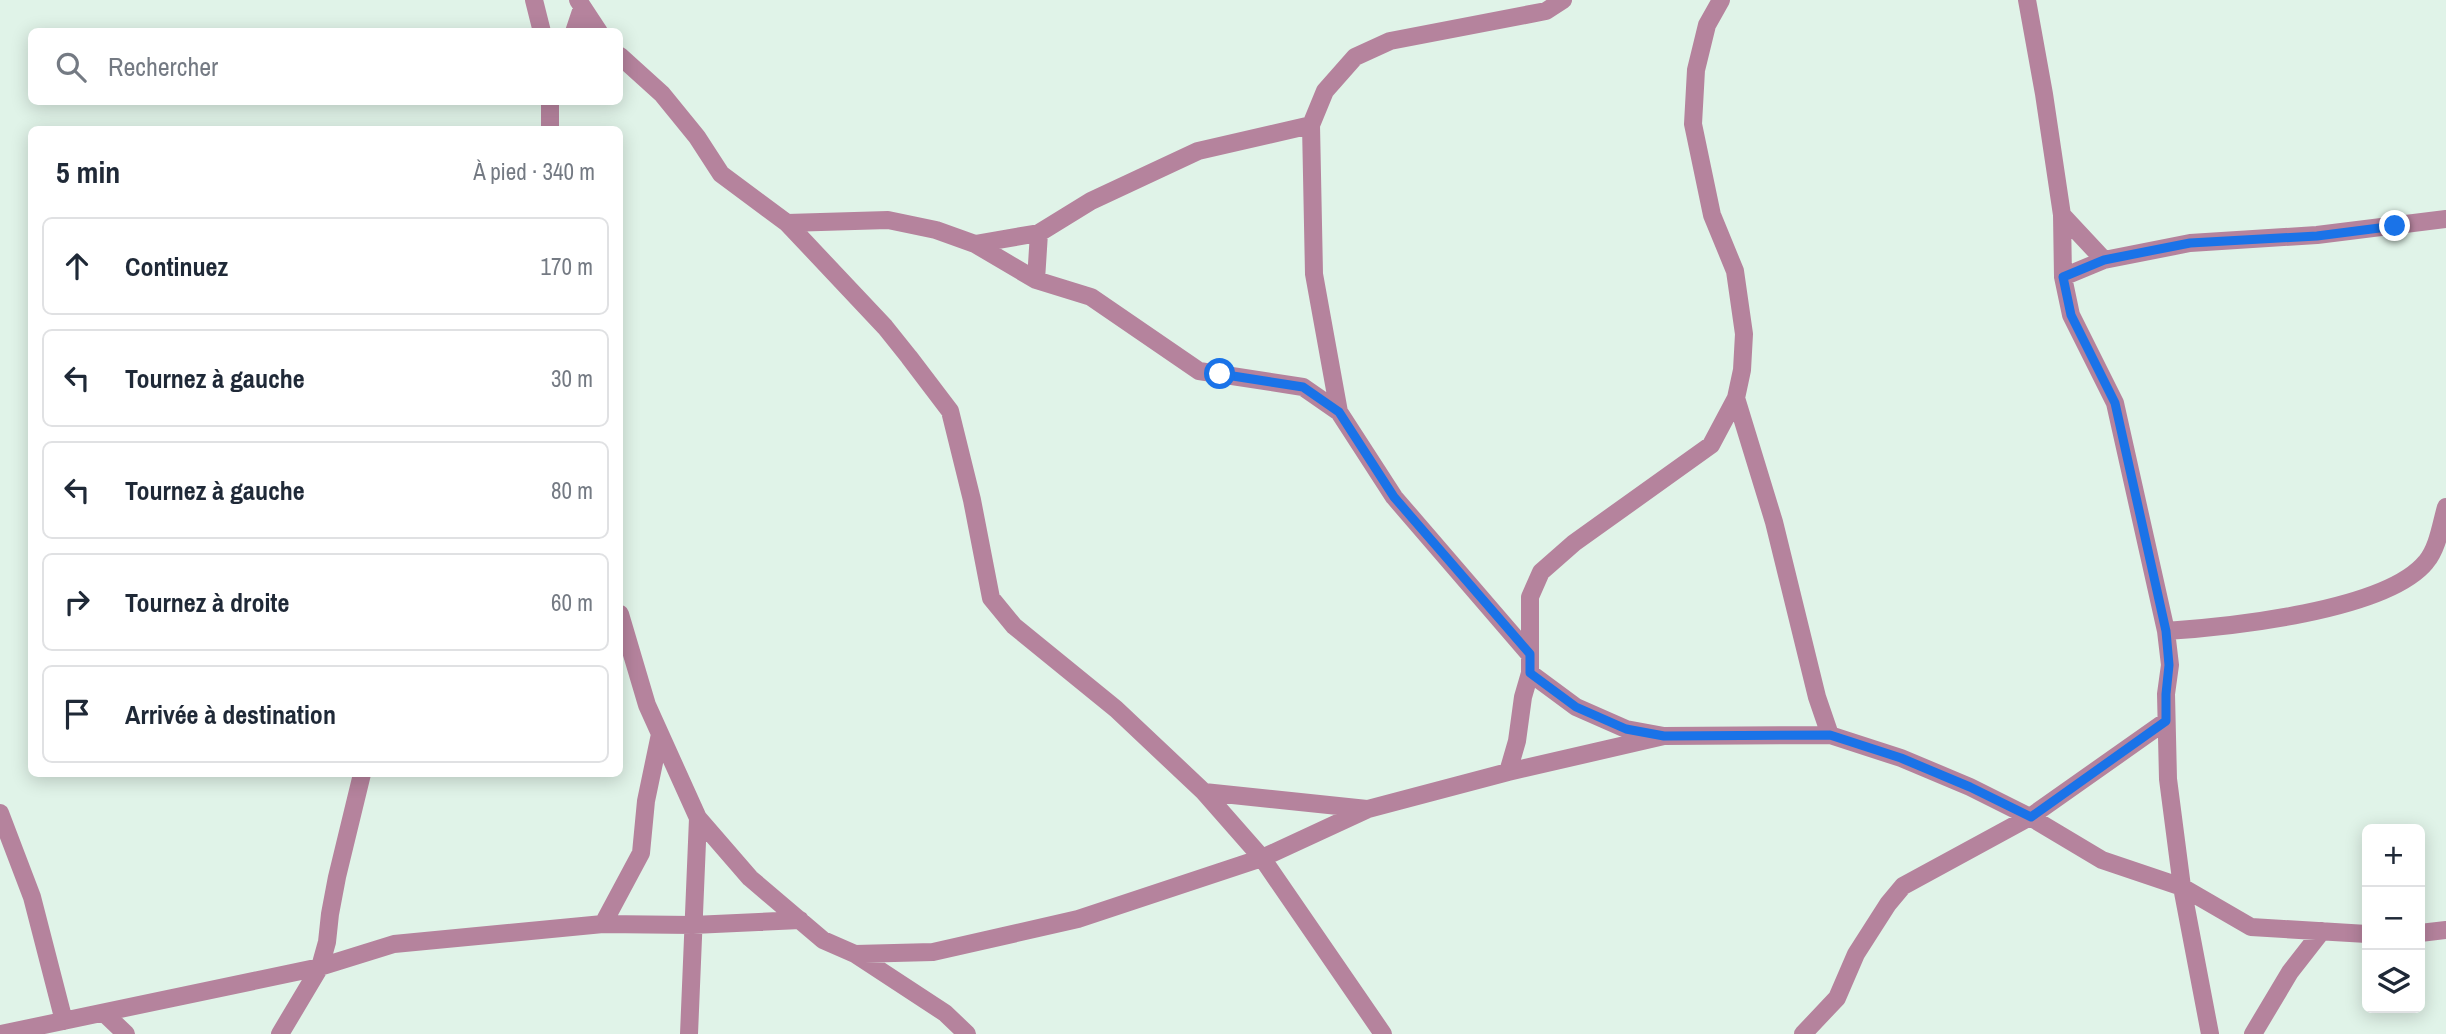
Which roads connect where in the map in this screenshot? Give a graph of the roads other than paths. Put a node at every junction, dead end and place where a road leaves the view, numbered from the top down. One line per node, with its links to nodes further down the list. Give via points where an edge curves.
1 (534, 0): 6 (street)
2 (1563, 0): 10 (street, via 1546,11 1390,41 1354,57 1325,91)
3 (1721, 0): 19 (street, via 1707,25 1696,70 1693,124 1712,215 1735,271 1744,334)
4 (2027, 0): 11 (street)
5 (580, 4): 7 (street); 8 (street)
6 (541, 28)
7 (575, 28)
8 (596, 28)
9 (623, 59): 13 (street, via 662,94 721,174)
10 (1311, 125): 14 (street, via 1198,151 1091,201); 20 (street, via 1314,274)
11 (2062, 215): 16 (street); 17 (street)
12 (2446, 219): 16 (street, via 2317,236 2190,243)
13 (787, 223): 15 (street, via 888,220); 31 (street, via 885,327 950,411 991,598 1014,626 1116,709)
14 (1039, 233): 15 (street); 18 (street)
15 (975, 244): 18 (street)
16 (2104, 260): 17 (street)
17 (2063, 277): 23 (street, via 2071,315 2115,403)
18 (1036, 279): 20 (street, via 1091,296 1199,371 1303,387)
19 (1736, 398): 24 (street, via 1711,445 1574,542 1541,572 1530,597); 27 (street)
20 (1339, 412): 24 (street, via 1394,497)
21 (2446, 507): 23 (street, via 2428,561 2410,577 2373,594 2292,616)
22 (623, 624): 26 (street)
23 (2166, 631): 25 (street)
24 (1530, 664): 28 (street, via 1576,707 1626,729); 29 (street)
25 (2166, 721): 34 (street); 37 (street, via 2168,779)
26 (660, 734): 35 (street); 39 (street, via 641,853)
27 (1830, 735): 28 (street); 34 (street, via 1901,758)
28 (1664, 736): 29 (street)
29 (1508, 772): 32 (street)
30 (361, 777): 46 (street)
31 (1204, 792): 32 (street); 36 (street)
32 (1368, 809): 36 (street)
33 (0, 813): 48 (street, via 32,897)
34 (2031, 817): 37 (street, via 2102,860); 55 (street, via 1903,886 1856,954 1838,998)
35 (698, 818): 38 (street, via 750,878); 40 (street)
36 (1262, 859): 45 (street, via 1078,919 933,952); 54 (street)
37 (2182, 887): 42 (street, via 2251,927); 56 (street)
38 (800, 920): 40 (street); 45 (street, via 823,940)
39 (603, 924): 40 (street); 46 (street, via 394,944)
40 (693, 925): 52 (street)
41 (2446, 930): 43 (street)
42 (2322, 932): 44 (street); 57 (street, via 2290,972)
43 (2425, 932)
44 (2362, 934)
45 (855, 954): 53 (street, via 946,1013)
46 (320, 967): 47 (street); 51 (street)
47 (104, 1013): 48 (street); 50 (street)
48 (64, 1021): 49 (street)
49 (1, 1034)
50 (126, 1034)
51 (279, 1034)
52 (689, 1034)
53 (967, 1034)
54 (1383, 1034)
55 (1803, 1034)
56 (2210, 1034)
57 (2253, 1034)

